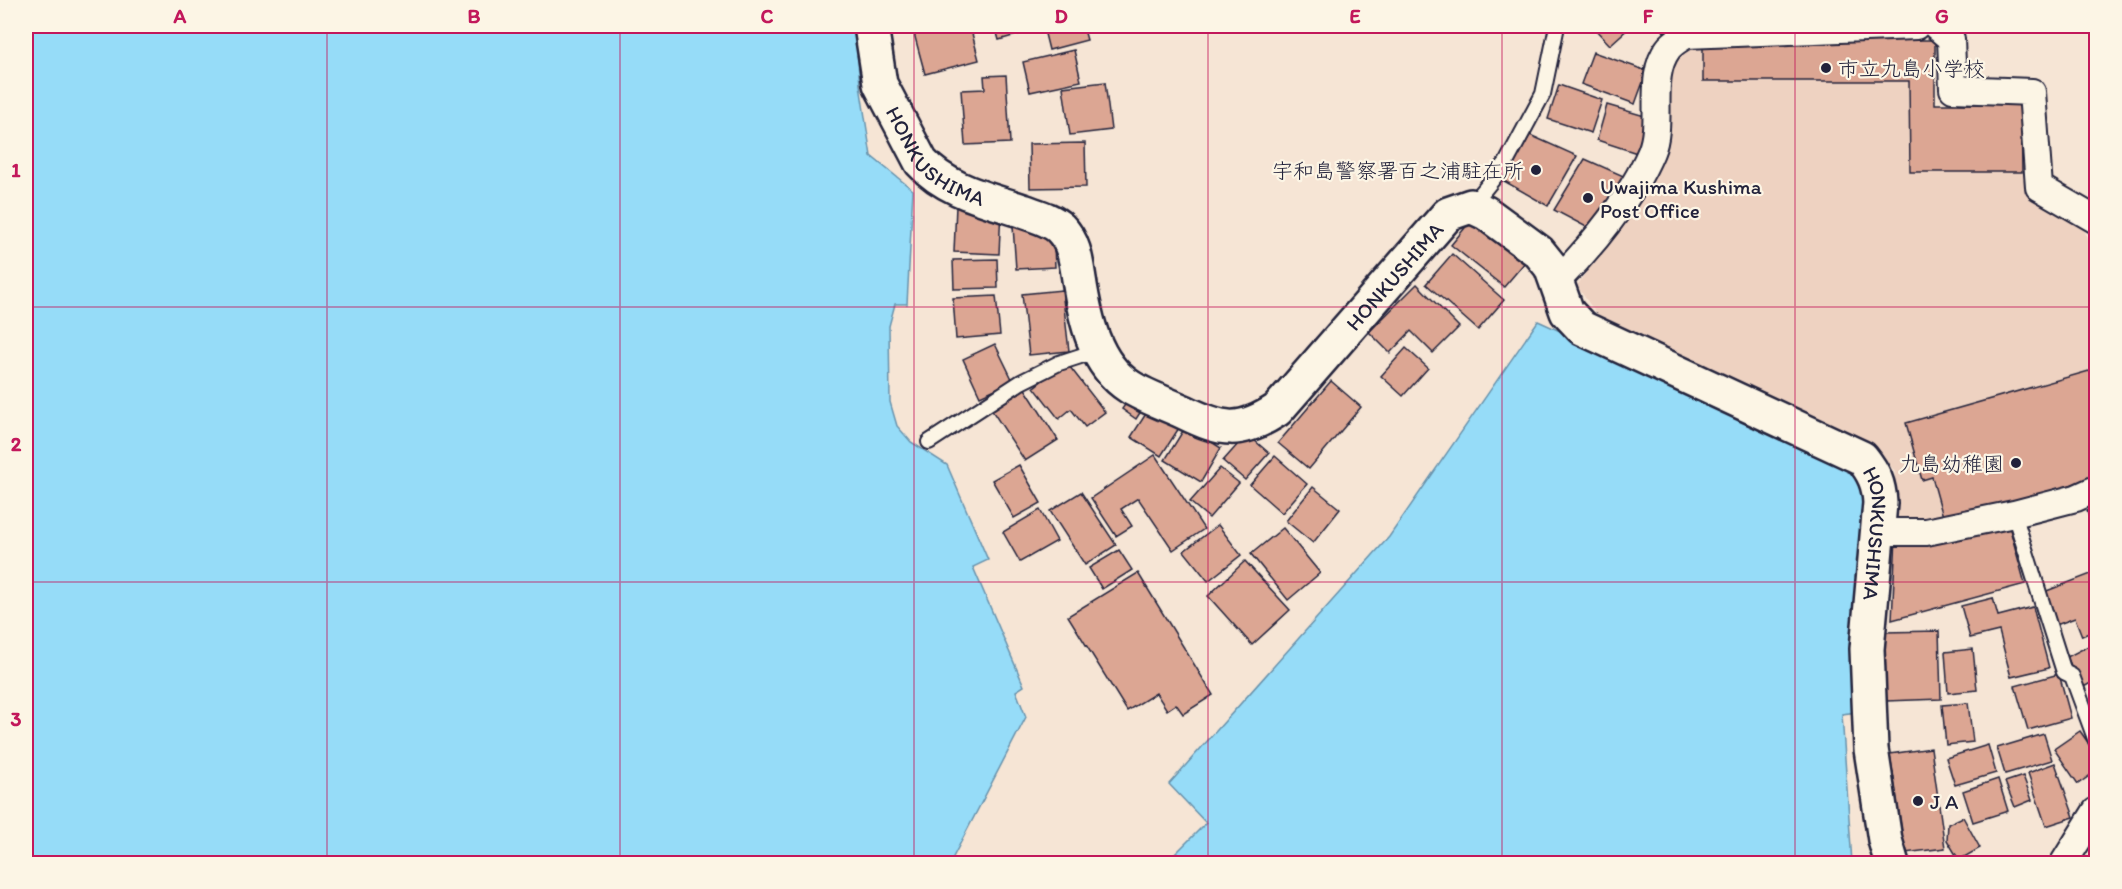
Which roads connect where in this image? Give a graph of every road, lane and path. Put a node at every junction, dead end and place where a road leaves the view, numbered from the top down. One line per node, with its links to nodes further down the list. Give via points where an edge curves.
1 (872, 26): 8 (main road, HONKUSHIMA, via 880,84 928,170 963,191 1053,222 1068,238 1074,251 1085,317)
2 (1557, 26): 5 (lane, via 1543,94 1506,163)
3 (1916, 26): 7 (street, via 1686,35 1669,47 1661,62 1652,148 1644,167 1590,248)
4 (1936, 26): 6 (street, via 1951,39 1953,89 2032,92 2039,187)
5 (1471, 206): 7 (main road, HONKUSHIMA, via 1539,252); 8 (main road, HONKUSHIMA, via 1448,214 1295,391 1256,424 1235,429 1215,426 1130,387 1113,372)
6 (2097, 220)
7 (1557, 281): 12 (main road, HONKUSHIMA, via 1567,312 1582,328 1862,458 1879,485)
8 (1099, 350): 9 (lane, via 1059,363 1021,382)
9 (929, 442)
10 (2097, 489): 11 (street)
11 (2014, 514): 12 (street, via 1926,532); 13 (lane, via 2064,672 2072,676)
12 (1878, 532): 15 (main road, HONKUSHIMA, via 1867,649 1871,749)
13 (2097, 741)
14 (2097, 811): 16 (street)
15 (1892, 864)
16 (2063, 864)

